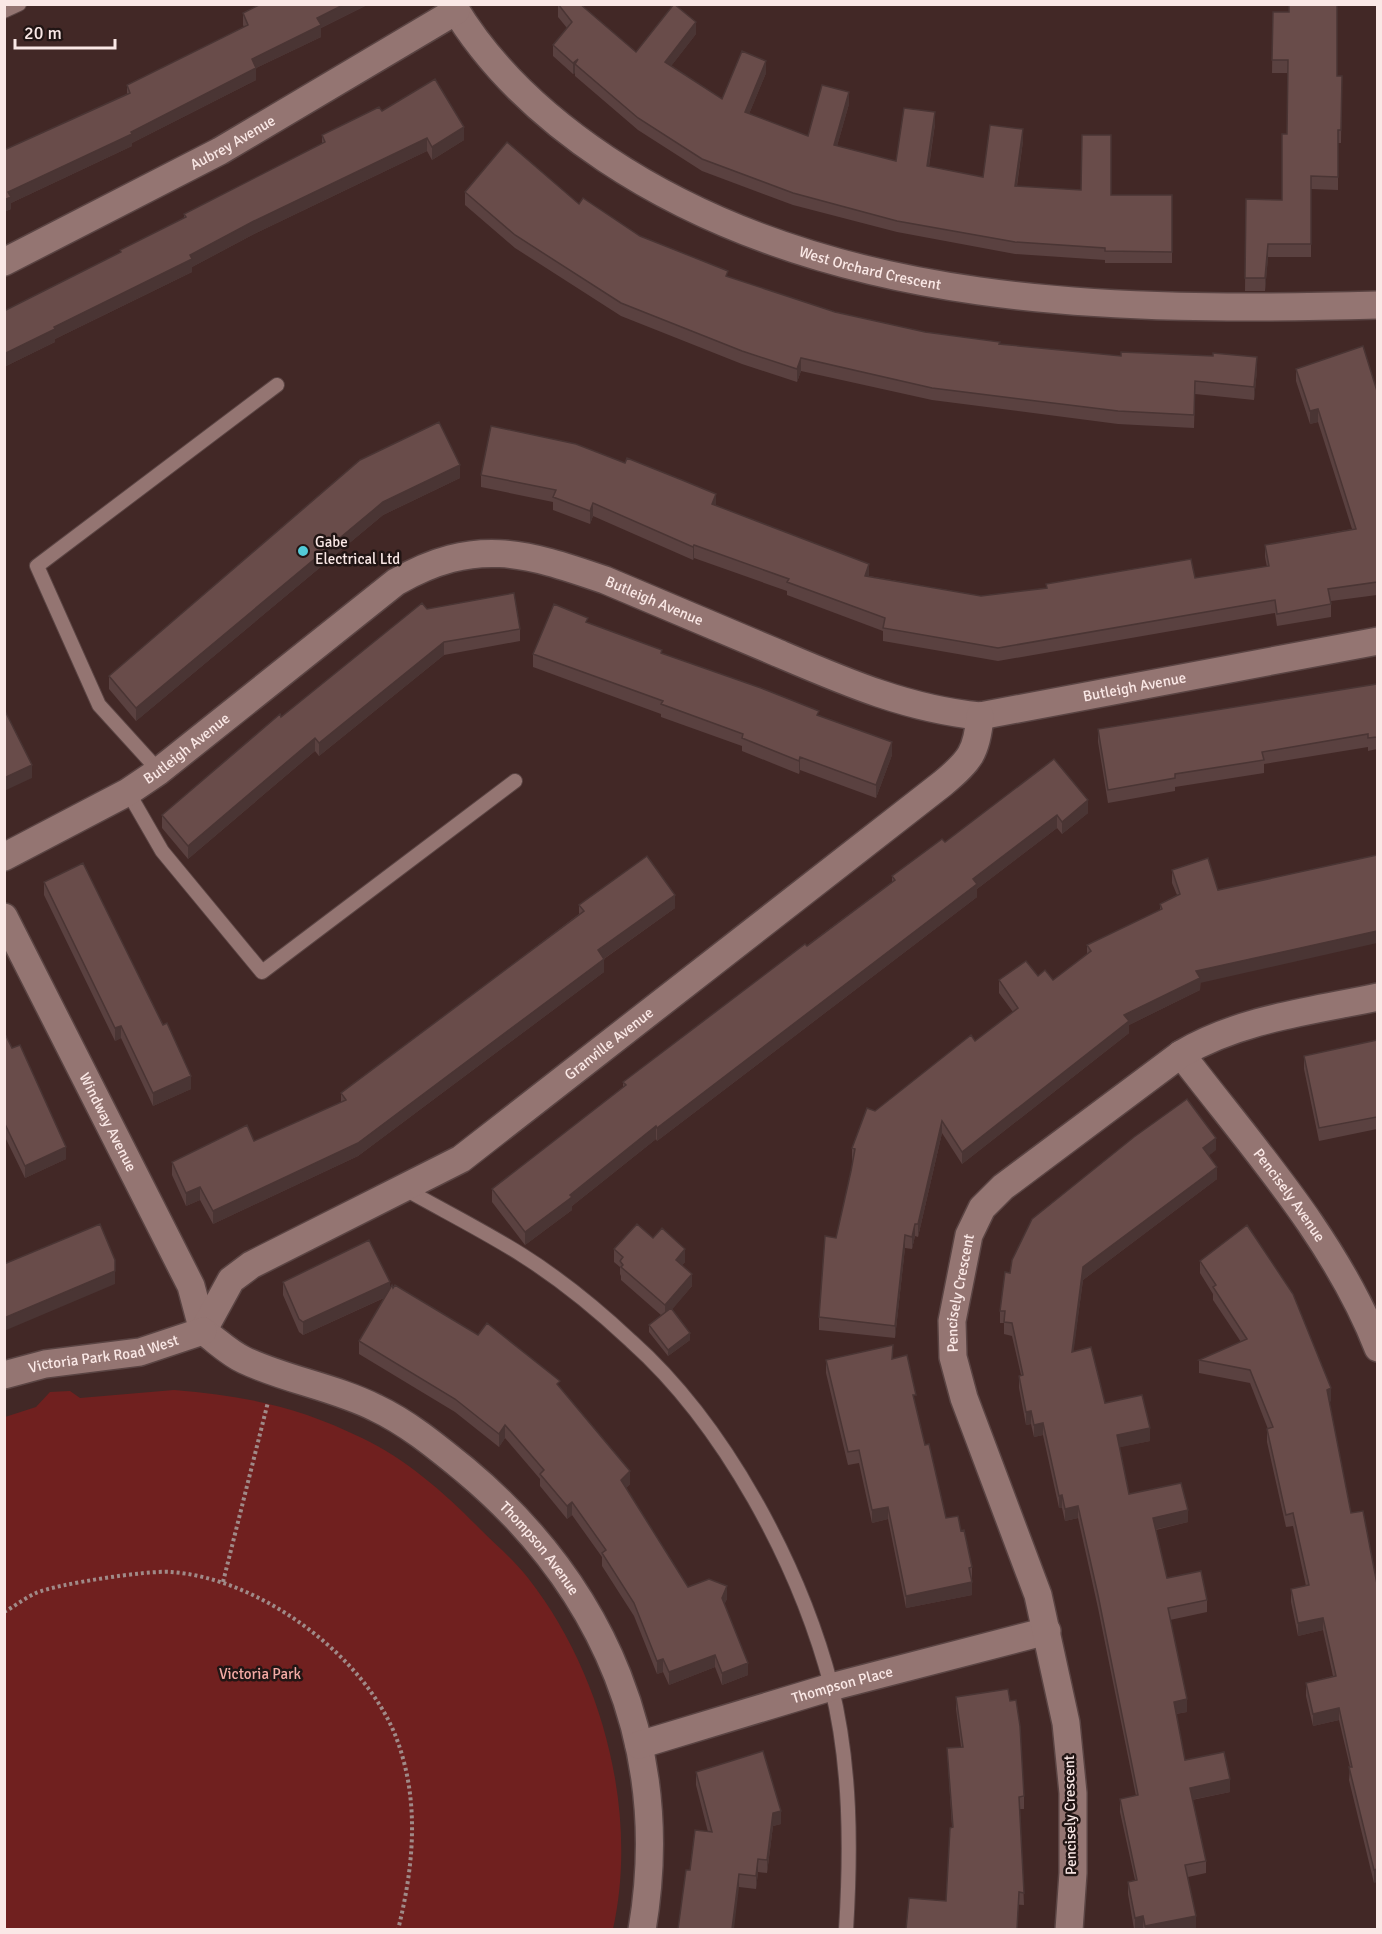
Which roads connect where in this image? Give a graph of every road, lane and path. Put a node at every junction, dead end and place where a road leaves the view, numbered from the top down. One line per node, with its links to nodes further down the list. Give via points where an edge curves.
1 (19, 4): 3 (lane)
2 (454, 8): 4 (street, Aubrey Avenue, via 230,145); 5 (street, West Orchard Crescent, via 482,48 533,103 582,143 692,211 748,233 894,276 1023,296 1159,307)
3 (4, 11)
4 (4, 262)
5 (1377, 305)
6 (277, 385): 9 (lane, via 37,566 99,705)
7 (1377, 641): 8 (street, Butleigh Avenue)
8 (980, 716): 9 (street, Butleigh Avenue, via 908,704 856,687 605,580 532,556 494,552 453,556 396,582); 16 (street, Granville Avenue, via 978,742 966,764 942,784 461,1159)
9 (159, 771): 11 (street, Butleigh Avenue)
10 (515, 781): 11 (lane, via 262,972 162,851)
11 (128, 792): 12 (street, Butleigh Avenue)
12 (4, 857)
13 (5, 920): 17 (street, Windway Avenue, via 191,1286)
14 (1377, 997): 15 (street, Pencisely Crescent, via 1241,1027 1209,1038)
15 (1181, 1054): 18 (street, Pencisely Avenue, via 1314,1229 1359,1302); 23 (street, Pencisely Crescent, via 1003,1187 982,1208 969,1235 952,1321 953,1357 964,1398 1038,1595)
16 (405, 1189): 17 (street, Granville Avenue, via 251,1265 231,1280); 24 (lane, via 523,1256 632,1341 688,1402 753,1497 787,1566)
17 (203, 1331): 19 (street, Thompson Avenue, via 242,1359); 20 (street, Victoria Park Road West, via 140,1353 45,1364)
18 (1377, 1348)
19 (276, 1372): 21 (path); 25 (street, Thompson Avenue, via 377,1408 435,1445 488,1490 546,1551 590,1616 621,1680)
20 (4, 1376)
21 (223, 1582): 22 (path, via 170,1572 100,1580 37,1593); 26 (path, via 261,1599 339,1654 374,1695 396,1737 411,1792 413,1828 411,1874)
22 (4, 1612)
23 (1047, 1631): 24 (street, Thompson Place); 29 (street, Pencisely Crescent, via 1066,1723 1073,1793)
24 (831, 1687): 25 (street, Thompson Place); 28 (lane, via 849,1806)
25 (639, 1745): 27 (street, Thompson Avenue, via 651,1822 650,1885)
26 (398, 1929)
27 (642, 1929)
28 (846, 1929)
29 (1069, 1929)

